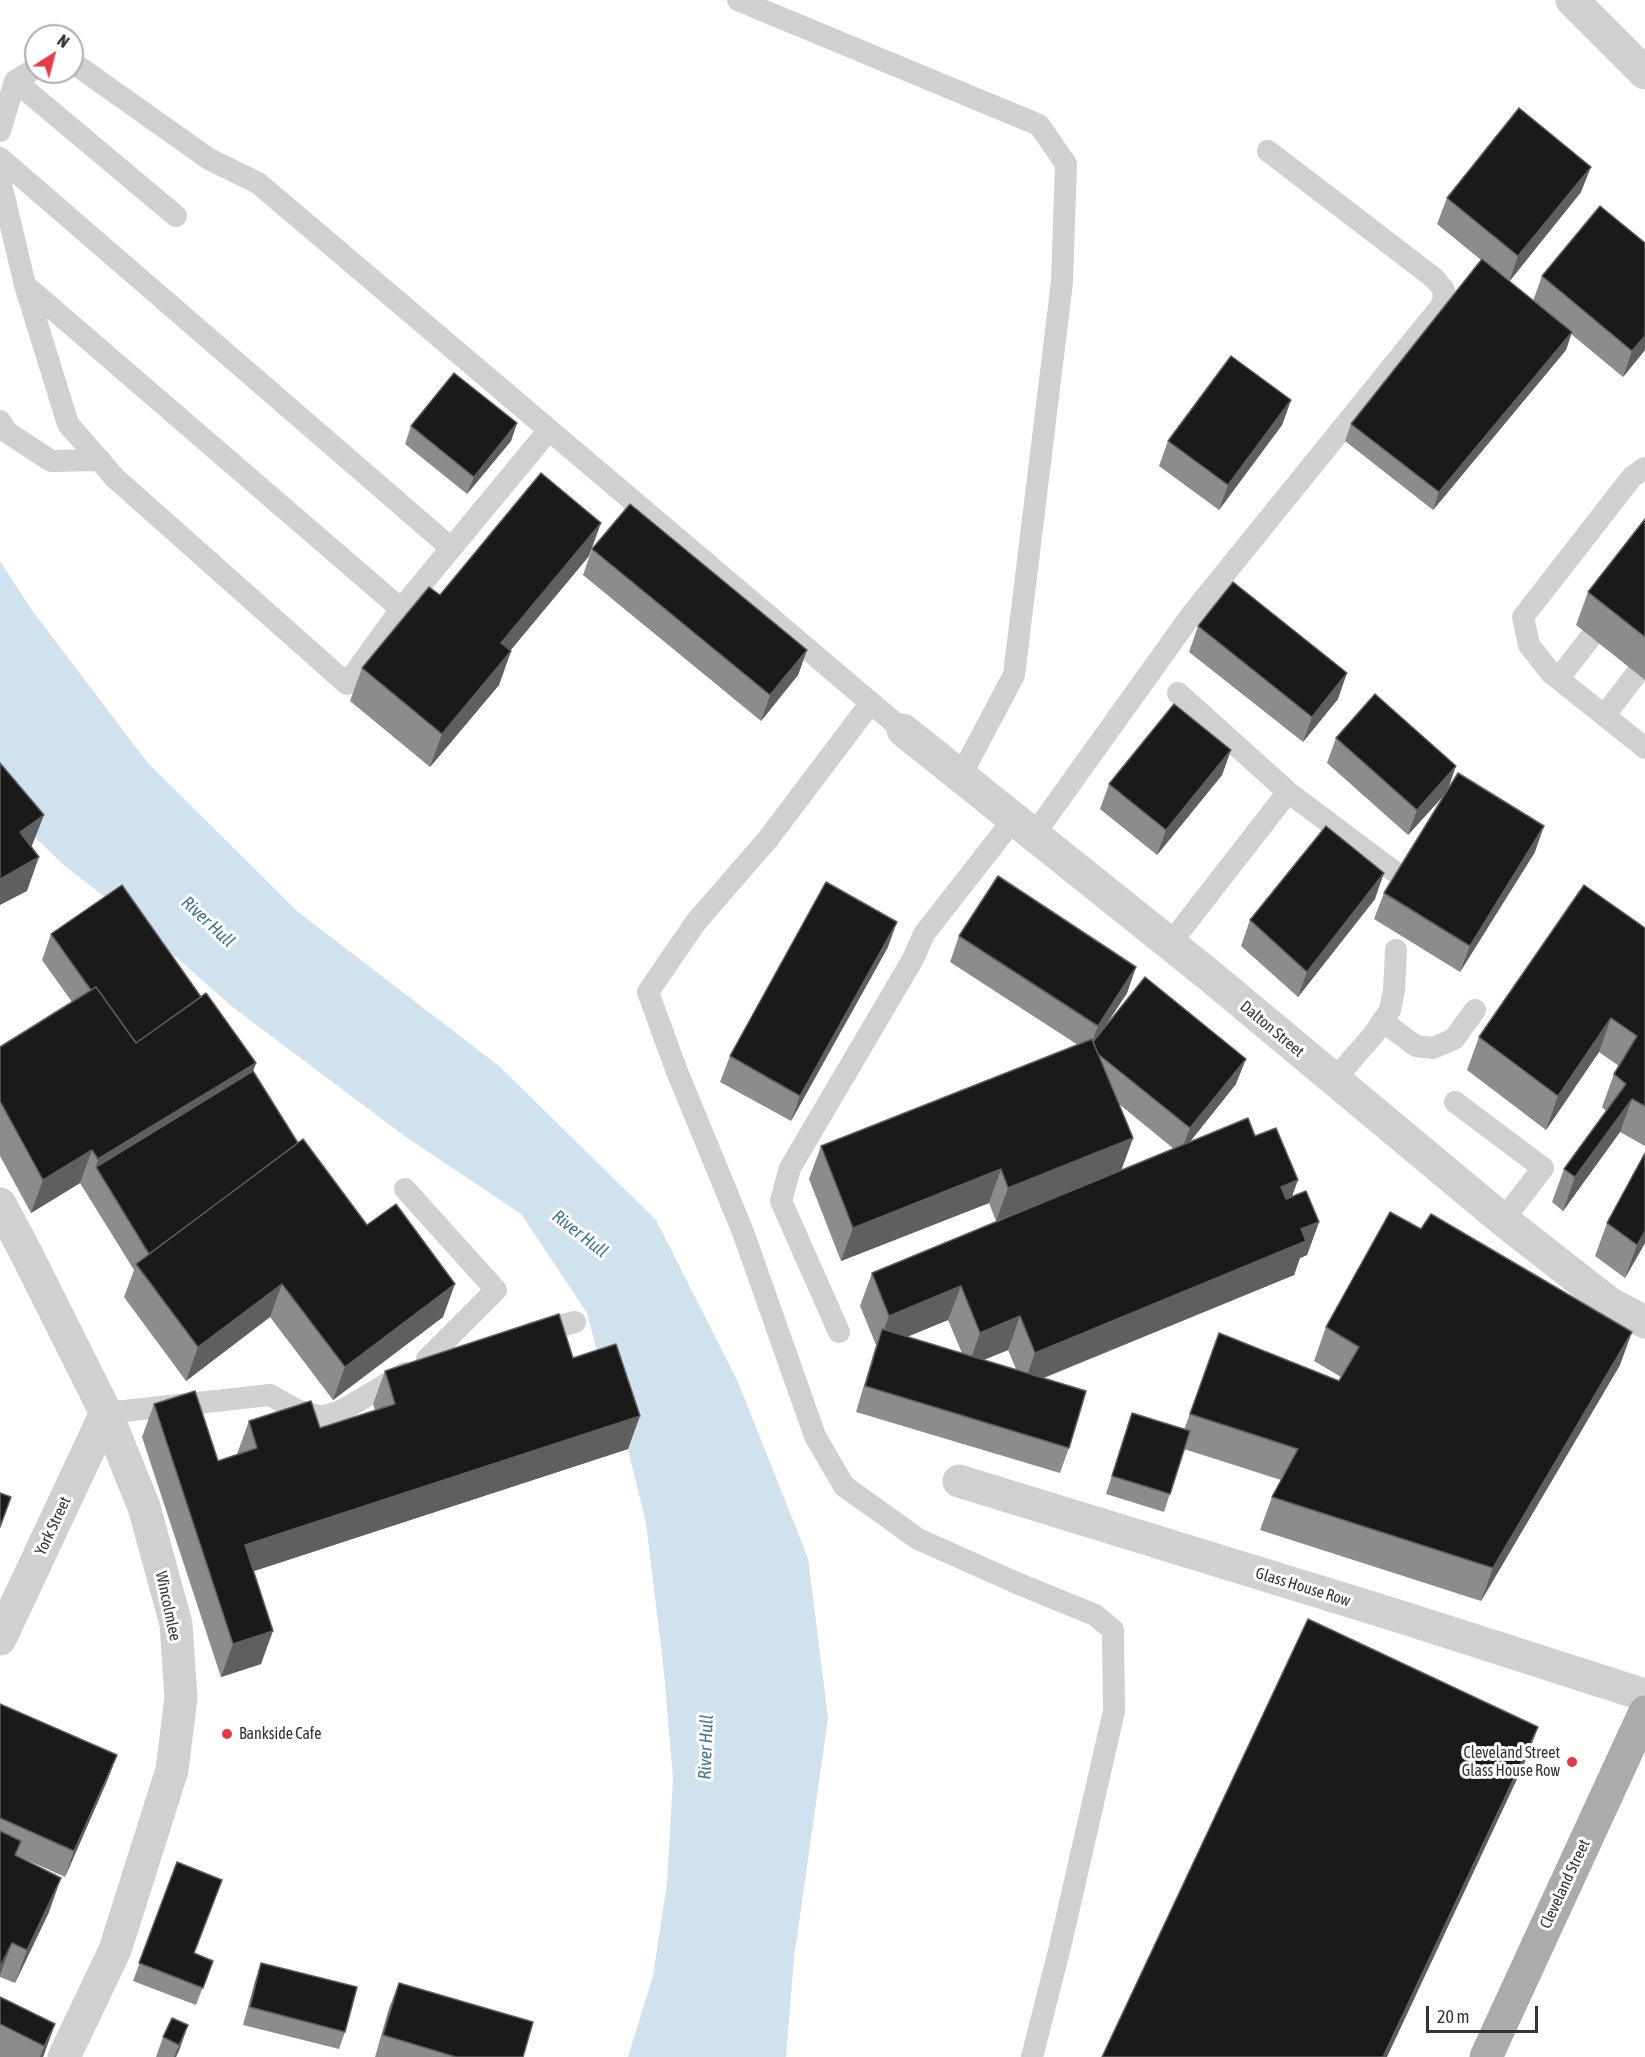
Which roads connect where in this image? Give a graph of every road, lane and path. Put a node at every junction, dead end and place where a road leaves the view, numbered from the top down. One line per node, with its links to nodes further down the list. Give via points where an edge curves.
1 (738, 0): 27 (lane, via 1039,125 1066,164 1062,282 1014,675)
2 (1572, 0): 4 (street)
3 (84, 70): 14 (lane, via 209,159 258,183)
4 (1645, 73)
5 (24, 75): 6 (lane)
6 (15, 81): 7 (lane); 11 (lane)
7 (0, 131)
8 (1268, 151): 29 (lane, via 1434,278 1444,290 1443,304)
9 (0, 158): 17 (lane)
10 (0, 180): 12 (lane)
11 (176, 216)
12 (25, 285): 15 (lane, via 68,424); 18 (lane)
13 (0, 421): 15 (lane, via 7,432 51,461)
14 (549, 430): 17 (lane); 23 (lane)
15 (100, 460): 18 (lane, via 115,478 346,684)
16 (1645, 468): 21 (lane, via 1632,477 1523,616 1529,645)
17 (451, 548): 18 (lane)
18 (400, 609)
19 (1590, 638): 21 (lane)
20 (1637, 673): 24 (lane)
21 (1559, 678): 24 (lane)
22 (1178, 693): 28 (lane)
23 (870, 704): 25 (lane); 52 (lane, via 768,839 696,922 648,992 743,1232 815,1436 844,1486 918,1539 1095,1615 1113,1630 1114,1712)
24 (1605, 716): 26 (lane)
25 (903, 730): 27 (street, Dalton Street)
26 (1645, 747)
27 (960, 777): 29 (street, Dalton Street)
28 (1288, 792): 30 (lane); 31 (lane)
29 (1023, 828): 31 (street, Dalton Street); 42 (lane, via 924,934 790,1168 781,1201)
30 (1392, 870)
31 (1169, 945): 35 (street, Dalton Street)
32 (1396, 950): 34 (lane, via 1394,990 1390,1010)
33 (1475, 1010): 34 (lane, via 1454,1039 1432,1048 1416,1046)
34 (1382, 1021): 35 (lane)
35 (1334, 1080): 39 (street, Dalton Street)
36 (1455, 1102): 39 (lane, via 1543,1168)
37 (405, 1189): 45 (lane, via 496,1290)
38 (0, 1204): 46 (street, Wincolmlee)
39 (1503, 1220): 41 (street, Dalton Street, via 1610,1303)
40 (575, 1322): 43 (lane)
41 (1645, 1322)
42 (839, 1332)
43 (518, 1336)
44 (461, 1351): 45 (lane)
45 (427, 1359): 46 (lane, via 343,1410 323,1417 297,1410 270,1395)
46 (106, 1413): 48 (street, York Street); 51 (street, Wincolmlee, via 144,1507 176,1624 181,1698 172,1770 115,1950)
47 (960, 1481): 49 (street, Glass House Row)
48 (0, 1639)
49 (1645, 1695)
50 (1645, 1712): 53 (main road, Cleveland Street)
51 (64, 2057)
52 (1032, 2057)
53 (1486, 2057)

